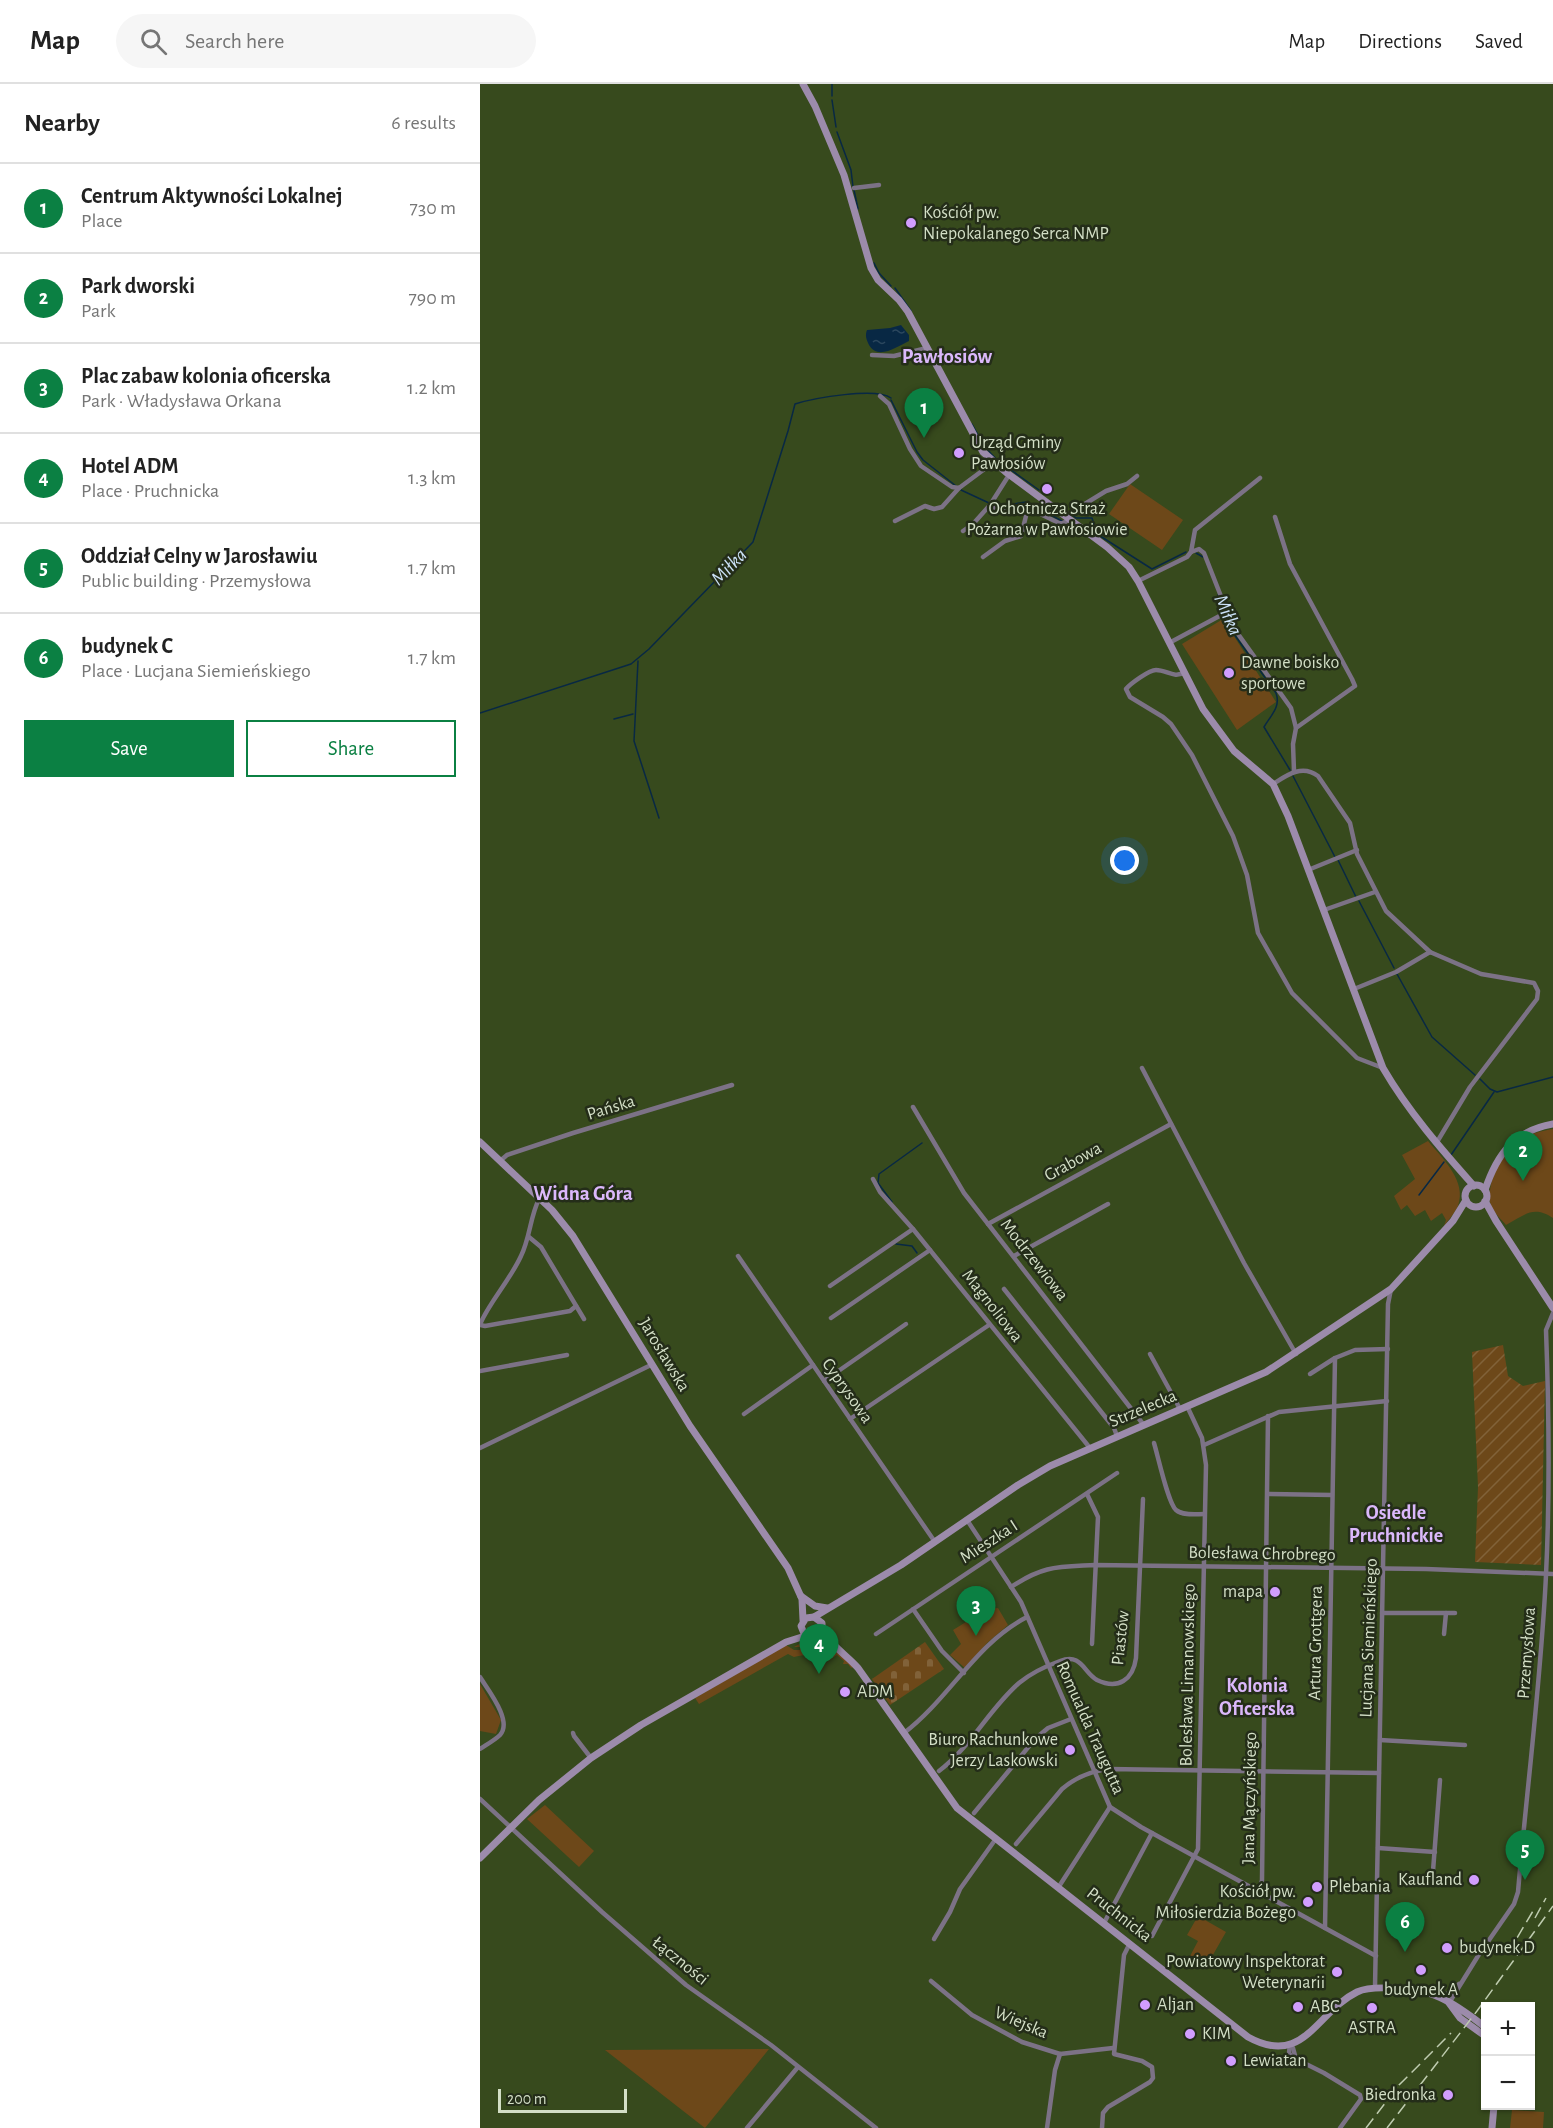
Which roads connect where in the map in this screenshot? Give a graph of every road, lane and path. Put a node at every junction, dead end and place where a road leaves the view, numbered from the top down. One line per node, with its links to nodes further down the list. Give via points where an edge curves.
1 (803, 84): 4 (street, via 844,175 871,268 904,305)
2 (879, 185): 3 (street)
3 (854, 188)
4 (927, 348): 5 (street, via 894,356); 7 (street, via 983,452)
5 (872, 355)
6 (880, 396): 11 (street, via 889,404 921,466)
7 (994, 462): 8 (street); 11 (street)
8 (1010, 475): 12 (street); 15 (street)
9 (1137, 476): 15 (street)
10 (1260, 478): 18 (street, via 1195,530)
11 (959, 488): 16 (street, via 942,507 925,506)
12 (990, 505): 13 (street, via 1009,510); 17 (street)
13 (1028, 508): 15 (street, via 1061,524); 19 (street, via 1021,536 1005,541)
14 (1275, 517): 24 (street, via 1290,564 1355,686)
15 (1067, 518): 20 (street, via 1120,559)
16 (895, 521)
17 (963, 531)
18 (1191, 552): 20 (street); 21 (street, via 1199,549 1204,553)
19 (983, 557)
20 (1138, 581): 22 (street)
21 (1226, 613): 22 (street); 24 (street, via 1291,708)
22 (1169, 643): 23 (street)
23 (1185, 672): 26 (street, via 1221,736); 34 (street, via 1173,675 1152,671 1130,684 1126,693 1171,724 1192,754 1233,836 1247,875 1258,933 1292,993 1357,1058)
24 (1296, 728): 25 (street)
25 (1294, 771): 26 (street); 27 (street, via 1318,776 1350,823)
26 (1273, 784): 28 (street)
27 (1357, 850): 28 (street); 29 (street)
28 (1308, 870): 30 (street)
29 (1375, 892): 30 (street); 31 (street, via 1386,911)
30 (1324, 910): 32 (street)
31 (1430, 952): 32 (street, via 1396,972); 40 (street, via 1481,974 1534,983 1538,991 1532,1008 1470,1086)
32 (1354, 989): 34 (street)
33 (1142, 1068): 37 (street)
34 (1383, 1068): 40 (street, via 1398,1095)
35 (732, 1085): 41 (street, Pańska, via 573,1133 507,1155)
36 (913, 1107): 55 (street, Modrzewiowa, via 964,1193)
37 (1171, 1124): 55 (street, Grabowa); 76 (street)
38 (1553, 1124): 43 (street, via 1521,1135)
39 (480, 1142): 41 (street, Jarosławska)
40 (1436, 1143): 42 (street)
41 (500, 1161): 48 (street, Jarosławska)
42 (1457, 1169): 45 (street); 47 (street)
43 (1492, 1170): 45 (street); 46 (street)
44 (873, 1179): 56 (street, Magnoliowa)
45 (1474, 1186): 46 (street); 47 (street)
46 (1485, 1190): 50 (street)
47 (1467, 1191): 49 (street)
48 (539, 1199): 57 (street); 79 (street, Jarosławska, via 573,1236)
49 (1466, 1200): 52 (street); 53 (street, Strzelecka)
50 (1485, 1201): 52 (street); 54 (street)
51 (1108, 1204): 60 (street)
52 (1475, 1206): 53 (street, Strzelecka); 54 (street)
53 (1453, 1221): 63 (street, Strzelecka)
54 (1496, 1221): 67 (street)
55 (988, 1224): 60 (street, Modrzewiowa)
56 (913, 1229): 58 (street, Magnoliowa); 61 (street)
57 (529, 1237): 66 (street, via 542,1247); 71 (street)
58 (930, 1250): 69 (street); 73 (street, Magnoliowa)
59 (738, 1256): 80 (street, Cyprysowa)
60 (1014, 1256): 91 (street, Modrzewiowa)
61 (830, 1286)
62 (1004, 1289): 92 (street)
63 (1391, 1289): 64 (street, Strzelecka); 65 (street, Lucjana Siemieńskiego)
64 (1376, 1299): 65 (street); 76 (street, Strzelecka)
65 (1388, 1304): 74 (street, Lucjana Siemieńskiego)
66 (576, 1306): 70 (street); 71 (street, via 570,1311)
67 (1553, 1308)
68 (1553, 1313): 81 (street, Przemysłowa, via 1546,1330)
69 (831, 1318)
70 (584, 1319)
71 (480, 1324)
72 (906, 1324): 84 (street)
73 (989, 1325): 90 (street); 96 (street, Magnoliowa)
74 (1388, 1349): 78 (street, via 1360,1348); 85 (street, Lucjana Siemieńskiego)
75 (1150, 1354): 87 (street, Bolesława Limanowskiego)
76 (1296, 1354): 87 (street, Strzelecka, via 1266,1372)
77 (567, 1355): 82 (street)
78 (1335, 1358): 83 (street); 86 (street, Artura Grottgera)
79 (651, 1365): 95 (street); 115 (street, Jarosławska, via 788,1568)
80 (813, 1365): 84 (street, Cyprysowa); 88 (street)
81 (1550, 1366): 112 (street, Przemysłowa)
82 (480, 1371)
83 (1310, 1374)
84 (824, 1381): 90 (street, Cyprysowa)
85 (1386, 1401): 86 (street); 111 (street, Lucjana Siemieńskiego)
86 (1334, 1406): 89 (street); 100 (street, Artura Grottgera)
87 (1184, 1408): 91 (street, Strzelecka); 94 (street, Bolesława Limanowskiego)
88 (744, 1414)
89 (1268, 1416): 94 (street); 99 (street, Jana Mączyńskiego)
90 (850, 1419): 104 (street, Cyprysowa)
91 (1143, 1424): 92 (street, Strzelecka)
92 (1117, 1436): 96 (street, Strzelecka)
93 (1154, 1443): 102 (street, via 1175,1509)
94 (1204, 1445): 102 (street, Bolesława Limanowskiego)
95 (480, 1448)
96 (1090, 1448): 103 (street, Strzelecka, via 1050,1466)
97 (1117, 1473): 98 (street, Mieszka I)
98 (1087, 1494): 105 (street, Mieszka I); 106 (street, via 1098,1517)
99 (1268, 1494): 100 (street); 108 (street, Jana Mączyńskiego)
100 (1332, 1495): 110 (street, Artura Grottgera)
101 (1143, 1499): 107 (street, Piastów)
102 (1204, 1514): 109 (street, Bolesława Limanowskiego)
103 (967, 1520): 104 (street, Strzelecka); 105 (street, Romualda Traugutta)
104 (935, 1542): 116 (street, Strzelecka)
105 (992, 1557): 114 (street, Romualda Traugutta); 117 (street, Mieszka I)
106 (1095, 1565): 107 (street, Bolesława Chrobrego); 114 (street, Bolesława Chrobrego, via 1040,1570); 131 (street)
107 (1140, 1566): 109 (street, Bolesława Chrobrego); 132 (street, Piastów, via 1132,1675 1125,1681 1108,1683 1093,1678 1080,1662 1071,1659)
108 (1267, 1566): 109 (street, Bolesława Chrobrego); 110 (street, Bolesława Chrobrego); 145 (street, Jana Mączyńskiego)
109 (1203, 1567): 143 (street, Bolesława Limanowskiego)
110 (1331, 1568): 111 (street, Bolesława Chrobrego); 146 (street, Artura Grottgera)
111 (1384, 1568): 112 (street, Bolesława Chrobrego); 118 (street, Lucjana Siemieńskiego)
112 (1546, 1574): 113 (street, Bolesława Chrobrego); 169 (street, Przemysłowa, via 1518,1892)
113 (1553, 1574)
114 (1011, 1587): 122 (street, Romualda Traugutta)
115 (802, 1598): 116 (street, via 815,1606); 121 (street, Jarosławska); 123 (street, Jarosławska)
116 (830, 1608): 121 (street, Strzelecka); 124 (street)
117 (913, 1609): 125 (street, Mieszka I); 133 (street, via 942,1651)
118 (1382, 1613): 119 (street); 138 (street, Lucjana Siemieńskiego)
119 (1446, 1613): 120 (street); 126 (street)
120 (1455, 1613)
121 (813, 1617): 123 (street); 124 (street)
122 (1027, 1617): 132 (street, Romualda Traugutta); 133 (street, via 999,1634)
123 (802, 1623): 127 (street); 129 (street)
124 (822, 1626): 128 (street); 130 (street, Pruchnicka)
125 (876, 1634)
126 (1444, 1634)
127 (805, 1636): 128 (street); 129 (street)
128 (816, 1637): 130 (street, Pruchnicka)
129 (789, 1640): 141 (street)
130 (831, 1642): 137 (street, Pruchnicka, via 858,1668)
131 (1092, 1644)
132 (1047, 1666): 135 (street, Romualda Traugutta); 144 (street, Piastów, via 1019,1684)
133 (964, 1672): 137 (street)
134 (480, 1677): 140 (street, via 504,1727 501,1734)
135 (1071, 1719): 142 (street, Romualda Traugutta); 151 (street, via 1048,1728 1035,1739)
136 (573, 1733): 141 (street)
137 (904, 1733): 154 (street, Pruchnicka, via 957,1808)
138 (1380, 1740): 139 (street); 147 (street, Lucjana Siemieńskiego)
139 (1465, 1745)
140 (480, 1749)
141 (591, 1758): 152 (street)
142 (1093, 1770): 143 (street); 150 (street, Romualda Traugutta); 155 (street, via 1062,1789)
143 (1200, 1770): 145 (street); 158 (street, Bolesława Limanowskiego)
144 (939, 1771)
145 (1264, 1771): 146 (street); 162 (street, Jana Mączyńskiego)
146 (1327, 1772): 147 (street); 164 (street, Artura Grottgera)
147 (1379, 1773): 156 (street, Lucjana Siemieńskiego)
148 (1440, 1780): 157 (street)
149 (480, 1799): 152 (street, Łączności)
150 (1110, 1807): 153 (street, Romualda Traugutta); 161 (street)
151 (974, 1813)
152 (510, 1827): 159 (street); 179 (street, Łączności, via 686,1985)
153 (1152, 1833): 158 (street, Romualda Traugutta); 163 (street)
154 (995, 1840): 161 (street, Pruchnicka); 166 (street, via 960,1889)
155 (1016, 1844)
156 (1378, 1848): 157 (street); 168 (street, Lucjana Siemieńskiego)
157 (1436, 1852): 160 (street)
158 (1196, 1857): 162 (street, Romualda Traugutta); 165 (street, Bolesława Limanowskiego)
159 (480, 1858)
160 (1432, 1884)
161 (1058, 1888): 163 (street, Pruchnicka)
162 (1259, 1892): 164 (street, Romualda Traugutta)
163 (1104, 1923): 167 (street, Pruchnicka)
164 (1325, 1928): 168 (street, Romualda Traugutta)
165 (1152, 1936)
166 (934, 1939)
167 (1130, 1943): 176 (street, Pruchnicka, via 1248,2037 1275,2046); 177 (street, via 1124,1955)
168 (1376, 1956): 171 (street, Lucjana Siemieńskiego)
169 (1463, 1980): 172 (street); 173 (street)
170 (931, 1981): 178 (street, Wiejska, via 992,2028)
171 (1376, 1987): 172 (street); 176 (street, via 1346,1999 1307,2036)
172 (1442, 1998): 173 (street)
173 (1449, 2003): 174 (street); 175 (street, via 1460,2018)
174 (1481, 2024)
175 (1481, 2033)
176 (1290, 2044): 185 (street, via 1289,2053 1296,2059 1360,2096)
177 (1114, 2051): 178 (street, Wiejska); 184 (street, via 1152,2067 1153,2078 1108,2107 1103,2113)
178 (1060, 2054): 183 (street)
179 (798, 2067): 181 (street); 182 (street, Łączności)
180 (1492, 2110): 186 (street)
181 (747, 2128)
182 (876, 2128)
183 (1047, 2128)
184 (1102, 2128)
185 (1340, 2128)
186 (1490, 2128)

